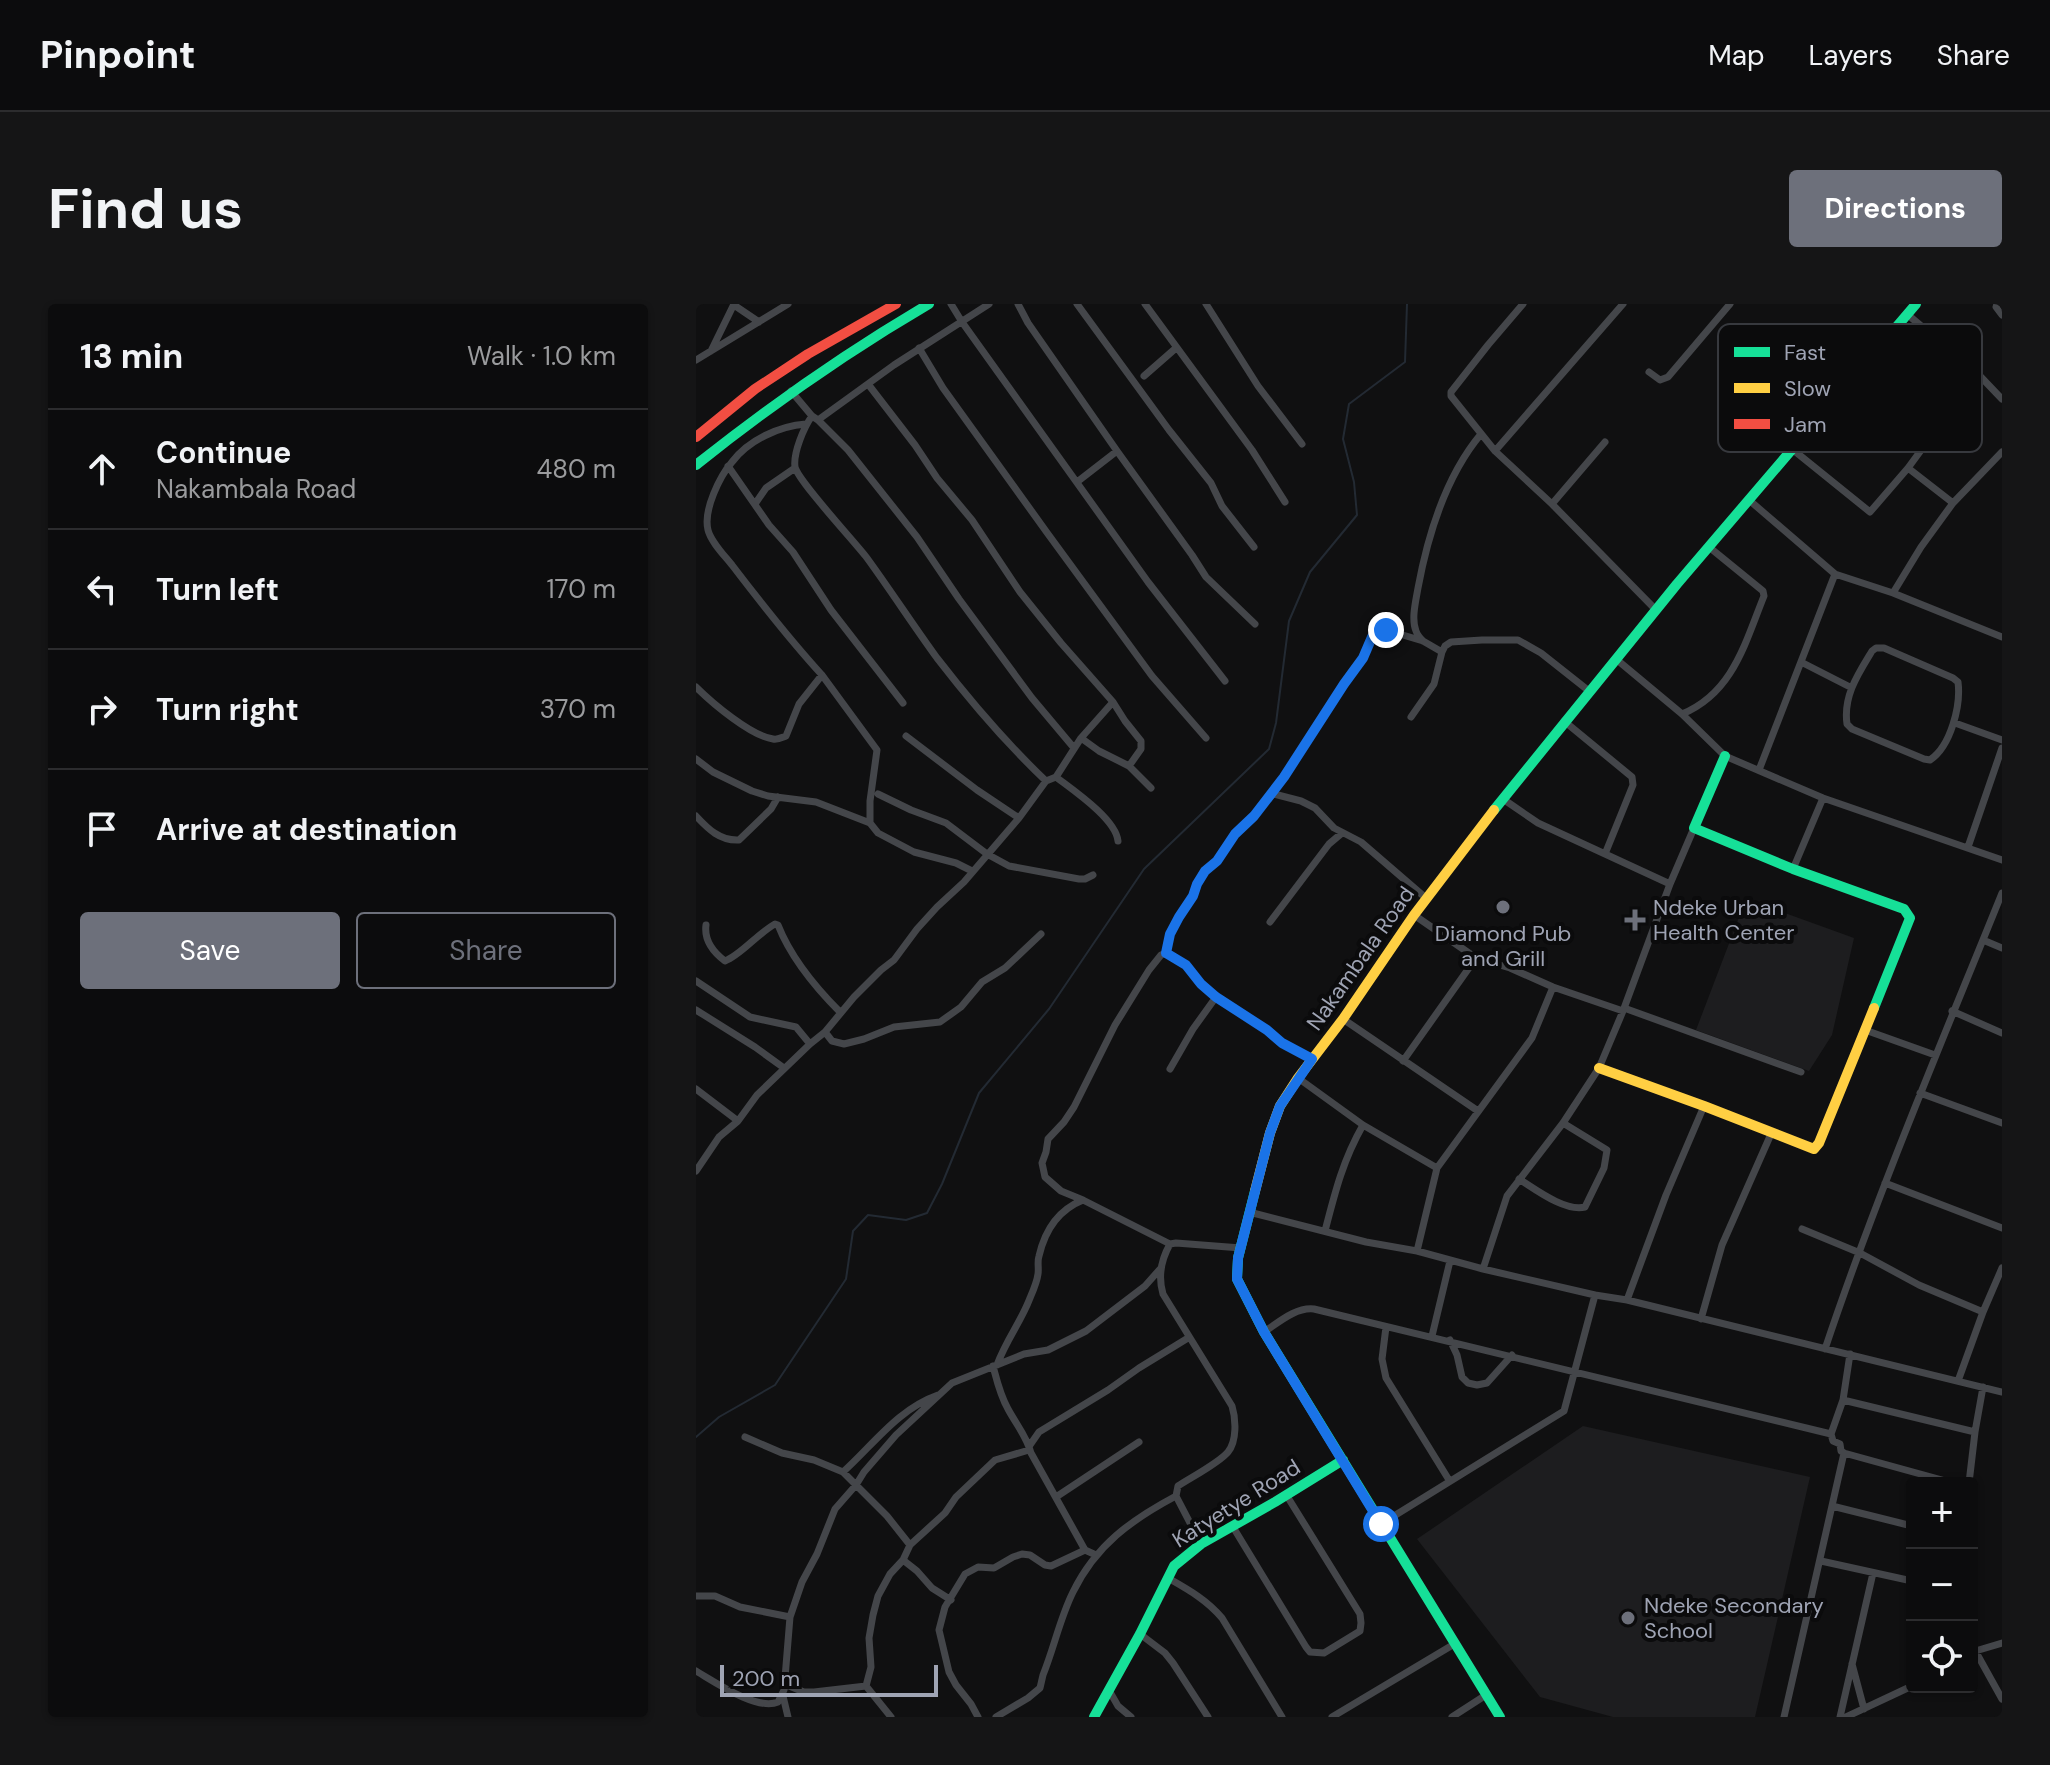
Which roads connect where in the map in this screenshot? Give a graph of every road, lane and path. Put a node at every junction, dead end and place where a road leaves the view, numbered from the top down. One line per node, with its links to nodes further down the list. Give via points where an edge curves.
1 (734, 304): 18 (street); 24 (street)
2 (929, 304): 30 (main road)
3 (951, 304): 19 (street)
4 (989, 304): 19 (street)
5 (1018, 304): 38 (street)
6 (1077, 304): 54 (street)
7 (1145, 304): 23 (street)
8 (1206, 304): 37 (street)
9 (1523, 304): 34 (street, via 1451,392)
10 (1623, 304): 39 (street)
11 (1730, 304): 26 (street, via 1668,377 1660,380)
12 (1916, 304): 16 (main road, Nakambala Road)
13 (1997, 304): 17 (street)
14 (785, 305): 18 (street)
15 (892, 305): 35 (main road, via 755,389)
16 (1907, 314): 20 (main road, Nakambala Road); 21 (street)
17 (2002, 315)
18 (759, 322): 24 (street)
19 (962, 322): 22 (street); 48 (street)
20 (1898, 324)
21 (1919, 324)
22 (919, 348): 29 (street); 78 (street, via 1152,676)
23 (1176, 348): 27 (street); 50 (street)
24 (710, 353): 25 (street)
25 (696, 360)
26 (1649, 372)
27 (1144, 376)
28 (1982, 378): 31 (street)
29 (868, 384): 32 (street); 70 (street, via 1020,592)
30 (791, 391): 32 (street); 44 (main road)
31 (2002, 399)
32 (815, 418): 33 (street); 80 (street, via 848,450 917,537)
33 (806, 424): 45 (street, via 774,431); 46 (street)
34 (1481, 434): 39 (street); 61 (street, via 1432,526 1415,615 1416,633)
35 (696, 437)
36 (1605, 442): 53 (street)
37 (1302, 444)
38 (1117, 451): 48 (street); 59 (street, via 1206,577)
39 (1495, 451): 53 (street)
40 (1789, 452): 49 (main road, Nakambala Road)
41 (1796, 452): 47 (street, via 1870,512)
42 (1920, 452): 47 (street)
43 (2002, 452): 51 (street)
44 (696, 465)
45 (728, 466): 52 (street); 65 (street, via 715,490 709,534)
46 (795, 468): 52 (street, via 766,488); 87 (street, via 938,658 1006,742)
47 (1908, 468): 51 (street)
48 (1077, 482): 66 (street)
49 (1749, 500): 55 (main road, Nakambala Road); 56 (street)
50 (1285, 502)
51 (1953, 503): 57 (street)
52 (755, 504): 71 (street)
53 (1552, 504): 58 (street)
54 (1254, 547)
55 (1709, 547): 58 (main road, Nakambala Road); 72 (street, via 1764,596 1737,665 1705,703)
56 (1835, 574): 57 (street); 64 (street)
57 (1893, 593): 60 (street)
58 (1656, 610): 63 (main road, Nakambala Road)
59 (1255, 624)
60 (2002, 637)
61 (1423, 641): 62 (street); 90 (street, via 1386,630 1372,637)
62 (1442, 652): 69 (street, via 1451,642 1518,640); 73 (street, via 1434,684)
63 (1616, 659): 69 (main road, Nakambala Road); 72 (street)
64 (1801, 662): 68 (street); 85 (street)
65 (822, 675): 67 (street, via 799,704 786,736 777,740 732,718); 96 (street, via 877,750)
66 (1225, 681)
67 (696, 687)
68 (1850, 687): 75 (street, via 1846,716 1852,729 1924,759 1936,756); 75 (street, via 1872,651 1884,648 1958,682)
69 (1589, 691): 74 (main road, Nakambala Road)
70 (1113, 702): 77 (street); 84 (street, via 1143,745)
71 (903, 703)
72 (1682, 714): 82 (street)
73 (1411, 717)
74 (1564, 721): 93 (main road, Nakambala Road); 102 (street, via 1632,777)
75 (1955, 723): 79 (street)
76 (906, 736): 95 (street)
77 (1081, 738): 80 (street); 84 (street)
78 (1206, 738)
79 (2002, 740)
80 (1074, 748): 86 (street)
81 (2002, 748): 100 (street)
82 (1725, 756): 85 (street); 97 (main road)
83 (696, 759): 91 (street, via 752,791)
84 (1129, 766): 88 (street)
85 (1759, 770): 92 (street)
86 (1056, 777): 87 (street); 99 (street, via 1098,812)
87 (1046, 781): 95 (street)
88 (1151, 788)
89 (878, 794): 101 (street, via 946,823)
90 (1270, 796): 98 (street, via 1286,796 1315,808); 116 (street, via 1205,871 1170,934)
91 (778, 797): 94 (street, via 739,840 718,837); 96 (street, via 816,802)
92 (1823, 798): 100 (street); 104 (street)
93 (1503, 799): 102 (street, via 1538,823); 109 (main road, Nakambala Road)
94 (696, 816)
95 (1019, 818): 101 (street)
96 (870, 823): 105 (street, via 914,852)
97 (1694, 828): 104 (main road); 107 (street)
98 (1342, 833): 109 (street, via 1361,842); 111 (street)
99 (1118, 841)
100 (1968, 847): 103 (street)
101 (987, 854): 105 (street); 106 (street, via 1009,866 1079,879)
102 (1605, 854): 107 (street)
103 (2002, 860)
104 (1793, 869): 126 (main road, via 1904,909 1910,918)
105 (972, 871): 124 (street)
106 (1093, 875)
107 (1670, 884): 122 (street)
108 (2002, 893): 114 (street)
109 (1427, 899): 110 (main road, Nakambala Road)
110 (1414, 915): 117 (street); 125 (main road, Nakambala Road)
111 (1270, 922)
112 (706, 925): 124 (street, via 707,939 721,959 729,961 759,933 778,925 809,977)
113 (1041, 934): 127 (street, via 940,1022 894,1027 844,1044)
114 (1983, 940): 115 (street); 123 (street)
115 (2002, 948)
116 (1166, 953): 120 (street, via 1186,965); 151 (street, via 1149,970 1074,1107 1048,1139 1042,1163 1045,1177)
117 (1476, 958): 119 (street); 132 (street)
118 (696, 981): 129 (street, via 750,1017 796,1027)
119 (1553, 987): 122 (street); 141 (street, via 1532,1038)
120 (1216, 997): 131 (street); 135 (street)
121 (696, 1010): 133 (street)
122 (1623, 1010): 134 (street); 136 (street)
123 (1952, 1011): 128 (street); 130 (street)
124 (840, 1012): 127 (street)
125 (1343, 1019): 131 (main road, Nakambala Road); 132 (street)
126 (1865, 1030): 130 (street); 146 (main road, via 1814,1149)
127 (825, 1032): 129 (street)
128 (2002, 1033)
129 (810, 1044): 133 (street)
130 (1935, 1055): 139 (street)
131 (1312, 1059): 137 (main road, Nakambala Road)
132 (1403, 1061): 141 (street)
133 (784, 1068): 142 (street)
134 (1599, 1068): 140 (main road); 143 (street)
135 (1170, 1069)
136 (1801, 1072)
137 (1298, 1078): 145 (street); 152 (main road, Nakambala Road, via 1270,1133)
138 (696, 1089): 142 (street)
139 (1920, 1093): 144 (street); 150 (street)
140 (1704, 1106): 146 (main road); 165 (street)
141 (1478, 1111): 147 (street)
142 (738, 1121): 148 (street, via 719,1137)
143 (1563, 1123): 149 (street); 149 (street, via 1607,1150 1585,1207 1555,1201)
144 (2002, 1123)
145 (1363, 1125): 147 (street); 155 (street, via 1342,1169)
146 (1771, 1134): 167 (street, via 1722,1245)
147 (1437, 1168): 158 (street)
148 (696, 1171)
149 (1519, 1179): 163 (street, via 1507,1196)
150 (1885, 1183): 153 (street); 159 (street)
151 (1083, 1200): 156 (street); 176 (street, via 1064,1210 1048,1232 1030,1298)
152 (1249, 1212): 155 (street); 157 (main road, Nakambala Road)
153 (2002, 1228)
154 (1802, 1229): 159 (street)
155 (1325, 1231): 158 (street)
156 (1170, 1244): 157 (street); 161 (street)
157 (1241, 1248): 169 (main road, Nakambala Road, via 1237,1279)
158 (1417, 1251): 160 (street)
159 (1860, 1253): 166 (street); 173 (street)
160 (1450, 1261): 163 (street); 170 (street)
161 (1161, 1268): 171 (street, via 1163,1294); 176 (street, via 1086,1331 1048,1350)
162 (2002, 1268): 166 (street)
163 (1483, 1269): 164 (street)
164 (1595, 1295): 165 (street); 177 (street)
165 (1627, 1300): 167 (street)
166 (1983, 1312): 178 (street)
167 (1701, 1319): 173 (street)
168 (1386, 1327): 169 (street, via 1306,1308); 170 (street); 193 (street, via 1386,1378)
169 (1264, 1332): 189 (main road, Nakambala Road)
170 (1432, 1336): 172 (street)
171 (1188, 1338): 187 (street, via 1039,1432); 195 (street, via 1232,1406 1234,1429 1227,1453 1178,1486)
172 (1450, 1340): 175 (street); 175 (street, via 1468,1383 1487,1383)
173 (1825, 1349): 174 (street)
174 (1850, 1354): 178 (street); 182 (street)
175 (1512, 1355): 177 (street)
176 (995, 1366): 181 (street, via 952,1383); 187 (street, via 998,1389)
177 (1574, 1372): 184 (street); 193 (street, via 1564,1411)
178 (1958, 1381): 179 (street)
179 (1983, 1387): 180 (street); 183 (street)
180 (2002, 1392)
181 (940, 1394): 190 (street, via 911,1408); 194 (street, via 896,1435)
182 (1843, 1400): 183 (street); 184 (street)
183 (1975, 1432): 192 (street)
184 (1831, 1434): 188 (street)
185 (745, 1437): 190 (street)
186 (1139, 1442): 197 (street)
187 (1029, 1448): 197 (street); 203 (street, via 995,1460)
188 (1844, 1453): 191 (street); 198 (street)
189 (1343, 1460): 196 (main road, Katyetye Road); 199 (main road, Nakambala Road)
190 (843, 1472): 194 (street)
191 (1931, 1477)
192 (1970, 1477)
193 (1449, 1480): 199 (street)
194 (856, 1485): 203 (street); 213 (street, via 835,1509)
195 (1176, 1496): 202 (street); 205 (street, via 1127,1525)
196 (1287, 1496): 201 (main road, Katyetye Road); 201 (street, via 1360,1614 1360,1631 1324,1653 1306,1647)
197 (1056, 1497): 204 (street)
198 (1832, 1506): 200 (street); 207 (street)
199 (1381, 1524): 215 (main road, Nakambala Road)
200 (1906, 1524)
201 (1233, 1527): 202 (main road, Katyetye Road)
202 (1201, 1544): 209 (main road, Katyetye Road, via 1174,1566)
203 (910, 1545): 206 (street)
204 (1085, 1550): 205 (street); 212 (street, via 1051,1566 1022,1554 994,1568 978,1567 965,1574)
205 (1096, 1555): 232 (street, via 1073,1591 1040,1688)
206 (903, 1560): 212 (street); 222 (street, via 878,1596)
207 (1821, 1561): 208 (street); 240 (street)
208 (1873, 1573): 210 (street); 219 (street)
209 (1168, 1578): 214 (main road, Katyetye Road); 236 (street, via 1212,1605)
210 (1906, 1580)
211 (696, 1596): 213 (street, via 715,1596)
212 (951, 1600): 231 (street, via 940,1639 949,1672)
213 (790, 1617): 221 (street)
214 (1140, 1634): 224 (main road, Katyetye Road); 235 (street, via 1165,1653)
215 (1456, 1643): 225 (main road, Nakambala Road); 237 (street)
216 (2002, 1643): 217 (street)
217 (1978, 1649)
218 (1978, 1658): 227 (street)
219 (1852, 1662): 228 (street); 241 (street)
220 (696, 1671): 226 (street, via 749,1699 774,1705)
221 (784, 1684): 222 (street, via 804,1692); 226 (street)
222 (866, 1686): 230 (street)
223 (1906, 1689): 228 (street)
224 (1110, 1692): 233 (main road, Katyetye Road); 234 (street)
225 (1486, 1695): 238 (street); 239 (main road, Nakambala Road)
226 (783, 1696): 229 (street)
227 (2002, 1699)
228 (1862, 1712): 241 (street)
229 (788, 1717)
230 (891, 1717)
231 (978, 1717)
232 (996, 1717)
233 (1094, 1717)
234 (1131, 1717)
235 (1208, 1717)
236 (1282, 1717)
237 (1332, 1717)
238 (1452, 1717)
239 (1500, 1717)
240 (1784, 1717)
241 (1843, 1717)

